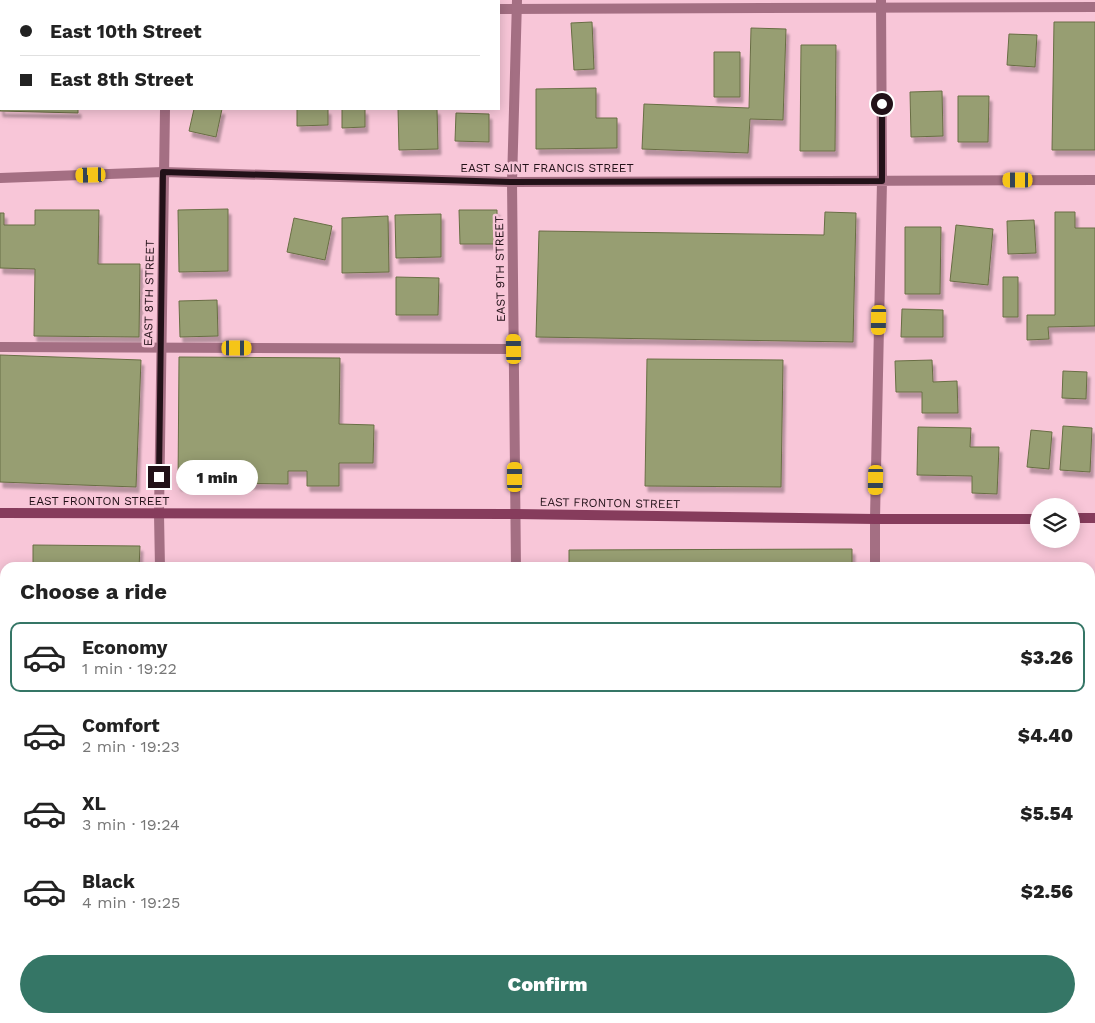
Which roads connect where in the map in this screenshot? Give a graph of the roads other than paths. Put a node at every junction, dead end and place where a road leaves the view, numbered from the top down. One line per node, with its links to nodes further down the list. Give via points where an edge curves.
1 (881, 4): 2 (street); 3 (street); 9 (street)
2 (517, 5): 4 (street); 10 (street, EAST 9TH STREET)
3 (1095, 7)
4 (500, 9)
5 (164, 110): 6 (street, EAST 8TH STREET)
6 (163, 172): 7 (street, EAST SAINT FRANCIS STREET); 10 (street, EAST SAINT FRANCIS STREET); 12 (street, EAST 8TH STREET)
7 (0, 178)
8 (1095, 180): 9 (street, EAST SAINT FRANCIS STREET)
9 (882, 181): 10 (street, EAST SAINT FRANCIS STREET); 19 (street)
10 (512, 182): 13 (street, EAST 9TH STREET)
11 (0, 347): 12 (street)
12 (161, 348): 13 (street); 15 (street, EAST 8TH STREET)
13 (514, 349): 16 (street, EAST 9TH STREET)
14 (0, 513): 15 (main road, EAST FRONTON STREET)
15 (159, 514): 16 (main road, EAST FRONTON STREET); 21 (street, EAST 8TH STREET)
16 (515, 514): 19 (main road, EAST FRONTON STREET); 22 (street, EAST 9TH STREET)
17 (1080, 518): 18 (main road)
18 (1095, 518)
19 (875, 519): 20 (main road, EAST FRONTON STREET); 23 (street)
20 (1030, 519)
21 (160, 562)
22 (516, 562)
23 (875, 562)

